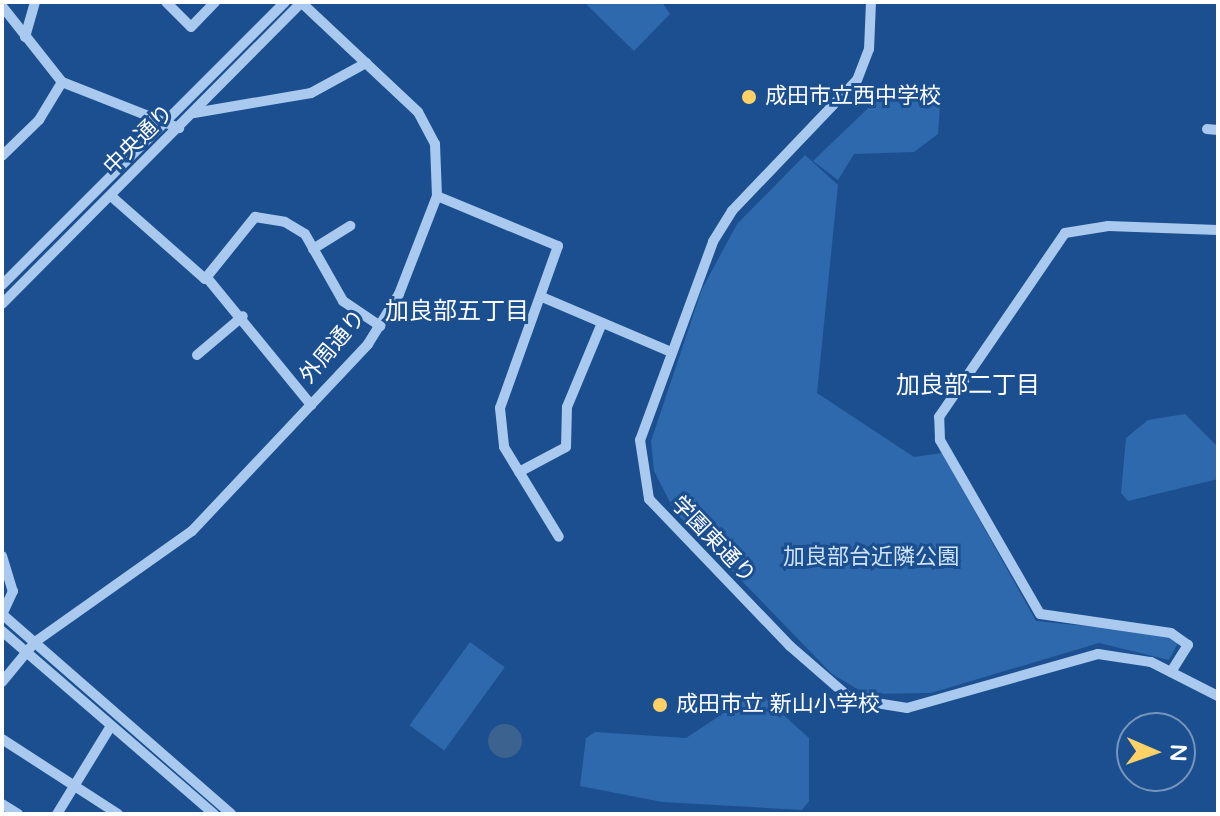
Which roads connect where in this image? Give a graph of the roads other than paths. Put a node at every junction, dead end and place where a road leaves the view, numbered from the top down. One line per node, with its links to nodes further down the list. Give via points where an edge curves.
1 (35, 2): 8 (street)
2 (166, 2): 3 (street, via 191,27)
3 (215, 2)
4 (285, 2): 12 (street, 中央通り)
5 (302, 2): 9 (street, 外周通り); 11 (street, 中央通り)
6 (871, 2): 27 (street, 学園東通り, via 869,49 857,80 721,226)
7 (4, 13): 8 (street)
8 (25, 37): 10 (street)
9 (366, 63): 11 (street, via 311,93); 16 (street, 外周通り, via 429,129 439,159)
10 (62, 82): 12 (street); 14 (street, via 39,120)
11 (194, 113): 13 (street, 中央通り)
12 (166, 119): 13 (street); 21 (street, 中央通り)
13 (179, 128): 15 (street, 中央通り)
14 (2, 156)
15 (111, 196): 20 (street); 23 (street, 中央通り)
16 (437, 196): 22 (street, via 555,240 559,251); 26 (street, 外周通り)
17 (350, 226): 19 (street)
18 (1218, 230): 37 (street, via 1097,226 1065,233 939,417 940,440 1040,614 1171,633 1188,645)
19 (313, 249): 20 (street, via 305,234 261,214); 26 (street, via 343,301)
20 (208, 279): 24 (street)
21 (2, 285)
22 (542, 297): 25 (street); 30 (street, via 501,399 504,447)
23 (2, 304)
24 (243, 316): 28 (street); 29 (street)
25 (602, 323): 27 (street); 30 (street, via 567,407 566,447)
26 (380, 326): 29 (street, 外周通り)
27 (671, 352): 37 (street, 学園東通り, via 640,440 649,499 837,692 907,708 1082,654 1127,656)
28 (197, 355)
29 (311, 405): 35 (street, 外周通り, via 192,531)
30 (519, 472): 31 (street)
31 (559, 537)
32 (2, 556): 33 (street, via 13,591)
33 (2, 614): 35 (street)
34 (2, 631): 36 (street)
35 (35, 642): 36 (street, 外周通り); 44 (street)
36 (25, 652): 38 (street, 外周通り); 40 (street)
37 (1171, 672): 39 (street, 学園東通り)
38 (2, 682)
39 (1218, 696)
40 (111, 726): 42 (street); 44 (street)
41 (2, 739): 42 (street)
42 (75, 787): 46 (street); 47 (street)
43 (2, 804): 45 (street)
44 (205, 806): 48 (street); 49 (street)
45 (18, 814)
46 (57, 814)
47 (118, 814)
48 (214, 814)
49 (231, 814)

